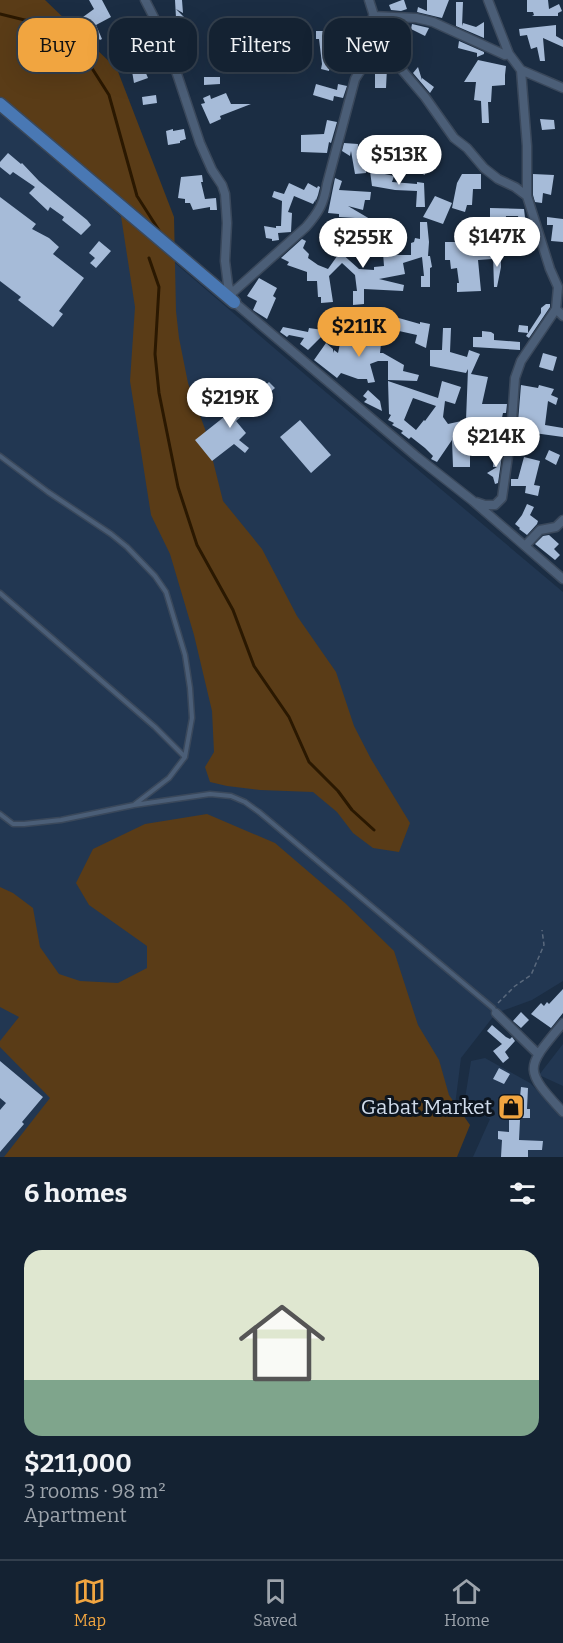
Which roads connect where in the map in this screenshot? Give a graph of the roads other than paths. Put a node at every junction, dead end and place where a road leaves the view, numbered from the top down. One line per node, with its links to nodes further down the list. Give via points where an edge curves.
1 (145, 0): 12 (street, via 166,41 200,143 225,194 225,261)
2 (369, 0): 4 (street)
3 (488, 0): 5 (street)
4 (373, 16): 5 (street, via 433,22)
5 (509, 54): 6 (street)
6 (521, 70): 9 (street); 11 (street)
7 (359, 72): 12 (street, via 325,201 306,227)
8 (404, 72): 11 (street, via 454,138 484,168)
9 (563, 88)
10 (0, 104): 12 (main road)
11 (527, 196): 13 (street, via 558,287)
12 (233, 298): 16 (street)
13 (556, 309): 14 (street); 16 (street, via 521,361 515,378 502,498 495,505)
14 (563, 316)
15 (0, 456): 21 (lane, via 119,540 140,559 165,592 185,655 190,688 192,718)
16 (473, 501): 18 (street)
17 (563, 520): 18 (street, via 556,527 540,530)
18 (525, 546): 19 (street)
19 (563, 579)
20 (0, 593): 21 (lane)
21 (185, 757): 22 (lane, via 169,778)
22 (134, 805): 23 (lane, via 24,824 13,824); 24 (lane, via 210,794 245,802)
23 (0, 814)
24 (494, 1010): 26 (street)
25 (563, 1023): 26 (street)
26 (538, 1054): 27 (street, via 534,1061 537,1082)
27 (563, 1112)

